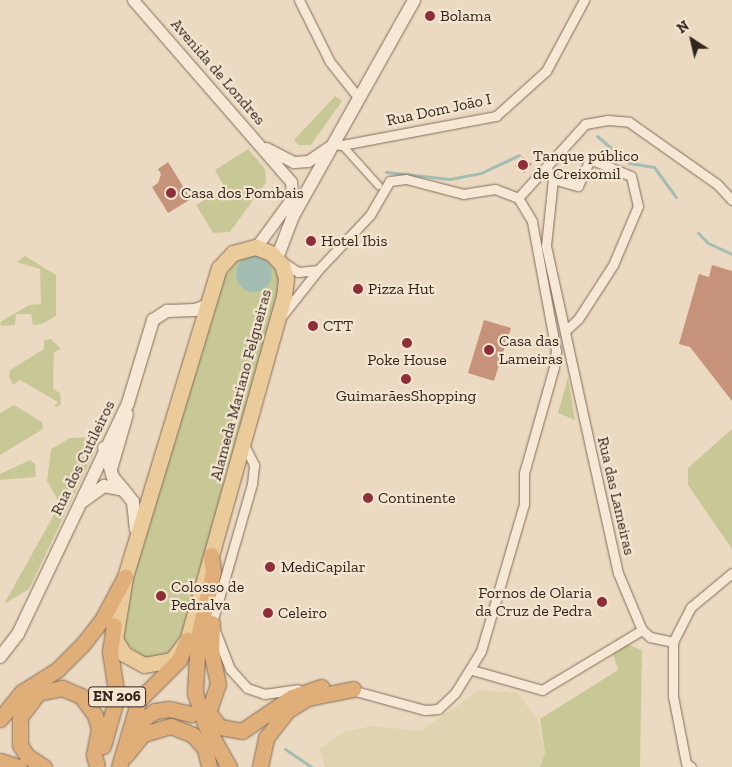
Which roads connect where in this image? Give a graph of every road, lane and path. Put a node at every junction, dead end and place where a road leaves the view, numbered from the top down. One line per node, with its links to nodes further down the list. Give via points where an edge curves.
1 (133, 0): 6 (street, Avenida de Londres)
2 (299, 0): 5 (street, via 330,62)
3 (414, 0): 5 (main road)
4 (584, 0): 7 (street, Rua Dom João I, via 546,72 496,116)
5 (358, 97): 7 (main road)
6 (258, 143): 7 (street, Avenida de Londres, via 294,162 308,160); 13 (street, Avenida de Londres, via 291,182 292,198)
7 (337, 145): 10 (street); 14 (main road, via 281,239)
8 (546, 167): 9 (street); 11 (street); 12 (street, via 585,124 608,120 629,122 717,184)
9 (553, 179): 18 (street, Rua das Lameiras, via 546,246); 18 (street, via 578,186 590,159 631,176 638,206 612,266 578,319)
10 (378, 184)
11 (518, 198): 15 (street, via 495,189 463,194 406,179 390,181 370,215); 36 (street, via 532,221 556,351 524,473 524,504)
12 (732, 200)
13 (256, 247): 14 (main road); 16 (main road, Alameda Mariano Felgueiras, via 241,250 224,262)
14 (277, 258): 15 (street, via 298,272); 17 (main road, Alameda Mariano Felgueiras, via 286,278)
15 (318, 270): 17 (street)
16 (208, 304): 19 (main road, Rua dos Cutileiros, via 195,310 167,310 153,320); 25 (main road, Alameda Mariano Felgueiras)
17 (276, 323): 20 (main road, Alameda Mariano Felgueiras)
18 (565, 331): 31 (street, Rua das Lameiras, via 618,573)
19 (128, 403): 21 (main road, Rua dos Cutileiros); 22 (main road)
20 (243, 442): 26 (main road, Alameda Mariano Felgueiras); 29 (street, via 254,465 252,484)
21 (104, 448): 22 (main road); 24 (main road, Rua dos Cutileiros)
22 (111, 470): 23 (main road)
23 (124, 490): 24 (main road, via 104,486); 25 (main road, via 138,516)
24 (78, 506): 34 (main road, Rua dos Cutileiros, via 18,634)
25 (134, 549): 28 (main road, Alameda Mariano Felgueiras)
26 (212, 555): 32 (main road, Alameda Mariano Felgueiras); 35 (highway, via 212,572)
27 (732, 573): 33 (street, via 691,607)
28 (125, 577): 30 (main road, Alameda Mariano Felgueiras); 41 (highway, via 103,618 83,644 57,670 22,692)
29 (212, 623): 37 (street, via 230,669 247,688 264,694); 39 (highway, via 210,652 218,684)
30 (114, 626): 32 (main road, Alameda Mariano Felgueiras, via 119,648 129,659 144,665 167,663); 45 (highway, EN 206, via 110,652 116,697)
31 (642, 630): 33 (street, via 650,637); 36 (street, via 542,690)
32 (187, 640): 44 (highway, EN 206, via 179,660 139,700)
33 (673, 642): 51 (street, via 673,696 686,763)
34 (0, 657)
35 (195, 667): 37 (highway, via 210,719 234,731 250,727 292,698); 49 (highway, via 201,715)
36 (472, 670): 38 (street, via 445,703 432,710)
37 (321, 687): 38 (street)
38 (353, 689): 50 (highway, via 308,698 288,710 266,738)
39 (210, 706)
40 (191, 714): 42 (highway, via 169,708 155,711 141,721)
41 (0, 719)
42 (133, 742): 44 (highway); 48 (highway, via 152,728 180,728 200,742)
43 (0, 762): 46 (highway)
44 (120, 765)
45 (97, 766): 47 (highway, via 94,755 98,729 95,716 81,696 62,688 38,693 20,717 20,745 27,756)
46 (19, 767)
47 (44, 767)
48 (208, 767)
49 (229, 767)
50 (260, 767)
51 (691, 767)

